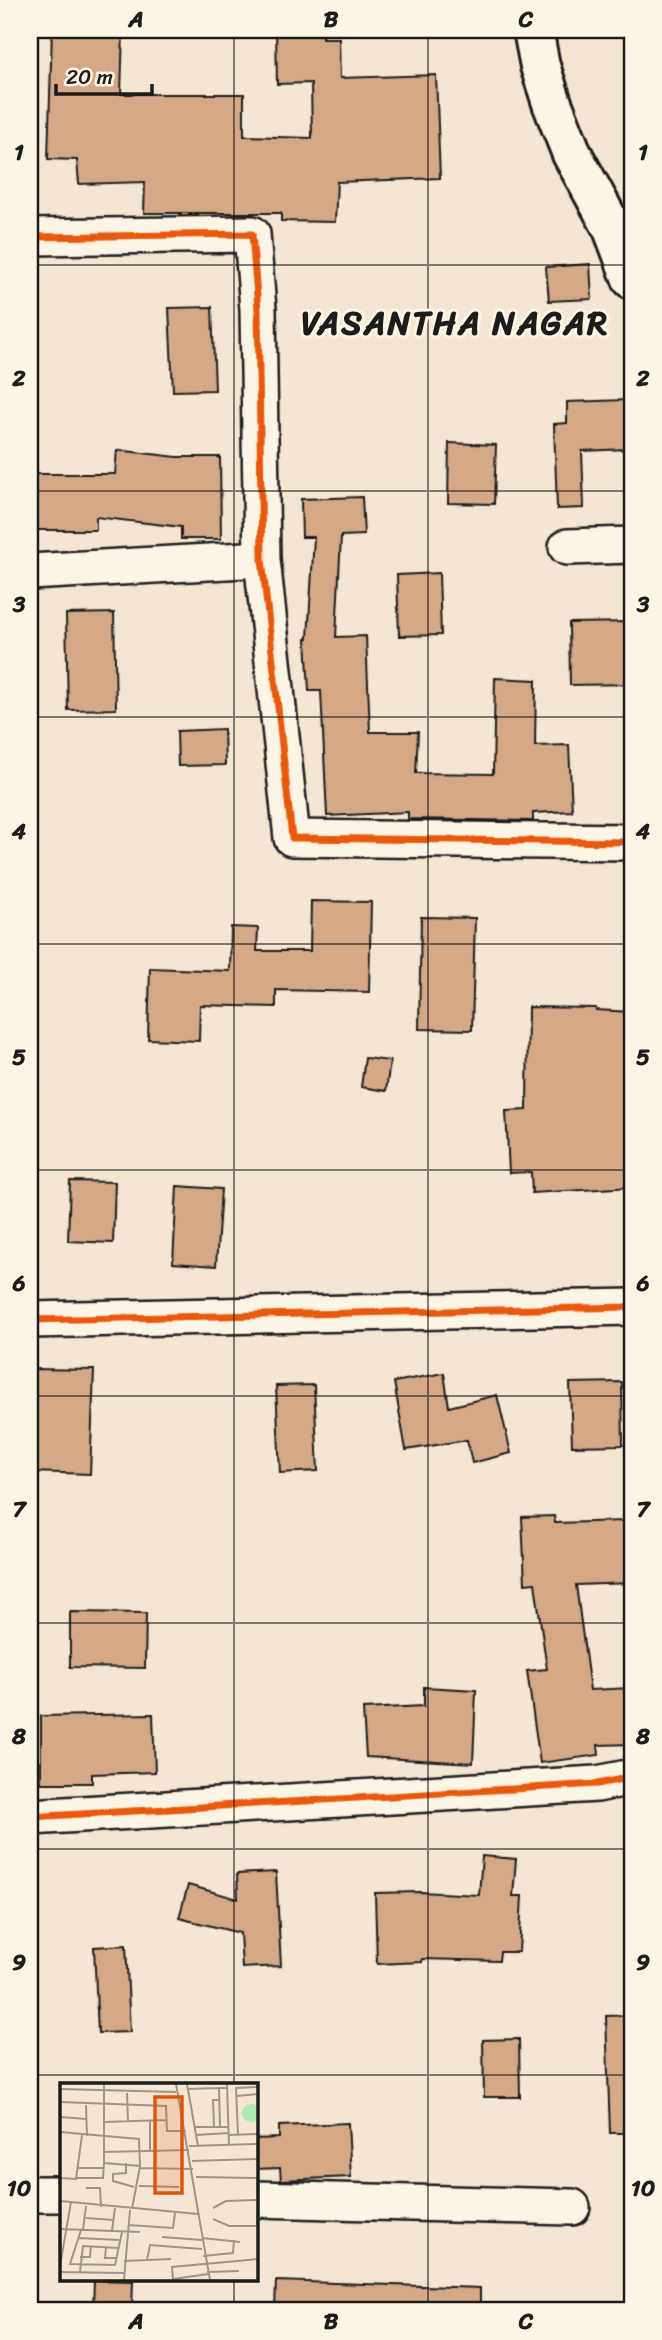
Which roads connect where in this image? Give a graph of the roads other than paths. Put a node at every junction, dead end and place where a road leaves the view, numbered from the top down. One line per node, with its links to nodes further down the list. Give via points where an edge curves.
1 (533, 30): 3 (street, via 540,66 572,154 613,229)
2 (30, 237): 6 (street, via 252,234 258,309)
3 (632, 279)
4 (632, 545): 5 (street)
5 (567, 547)
6 (262, 559): 7 (street); 8 (street, via 292,838)
7 (30, 572)
8 (632, 842)
9 (632, 1307): 10 (street)
10 (30, 1320)
11 (632, 1777): 12 (street, via 597,1784)
12 (30, 1816)
13 (30, 2194): 14 (street)
14 (60, 2194)
15 (257, 2199): 16 (street)
16 (572, 2207)

